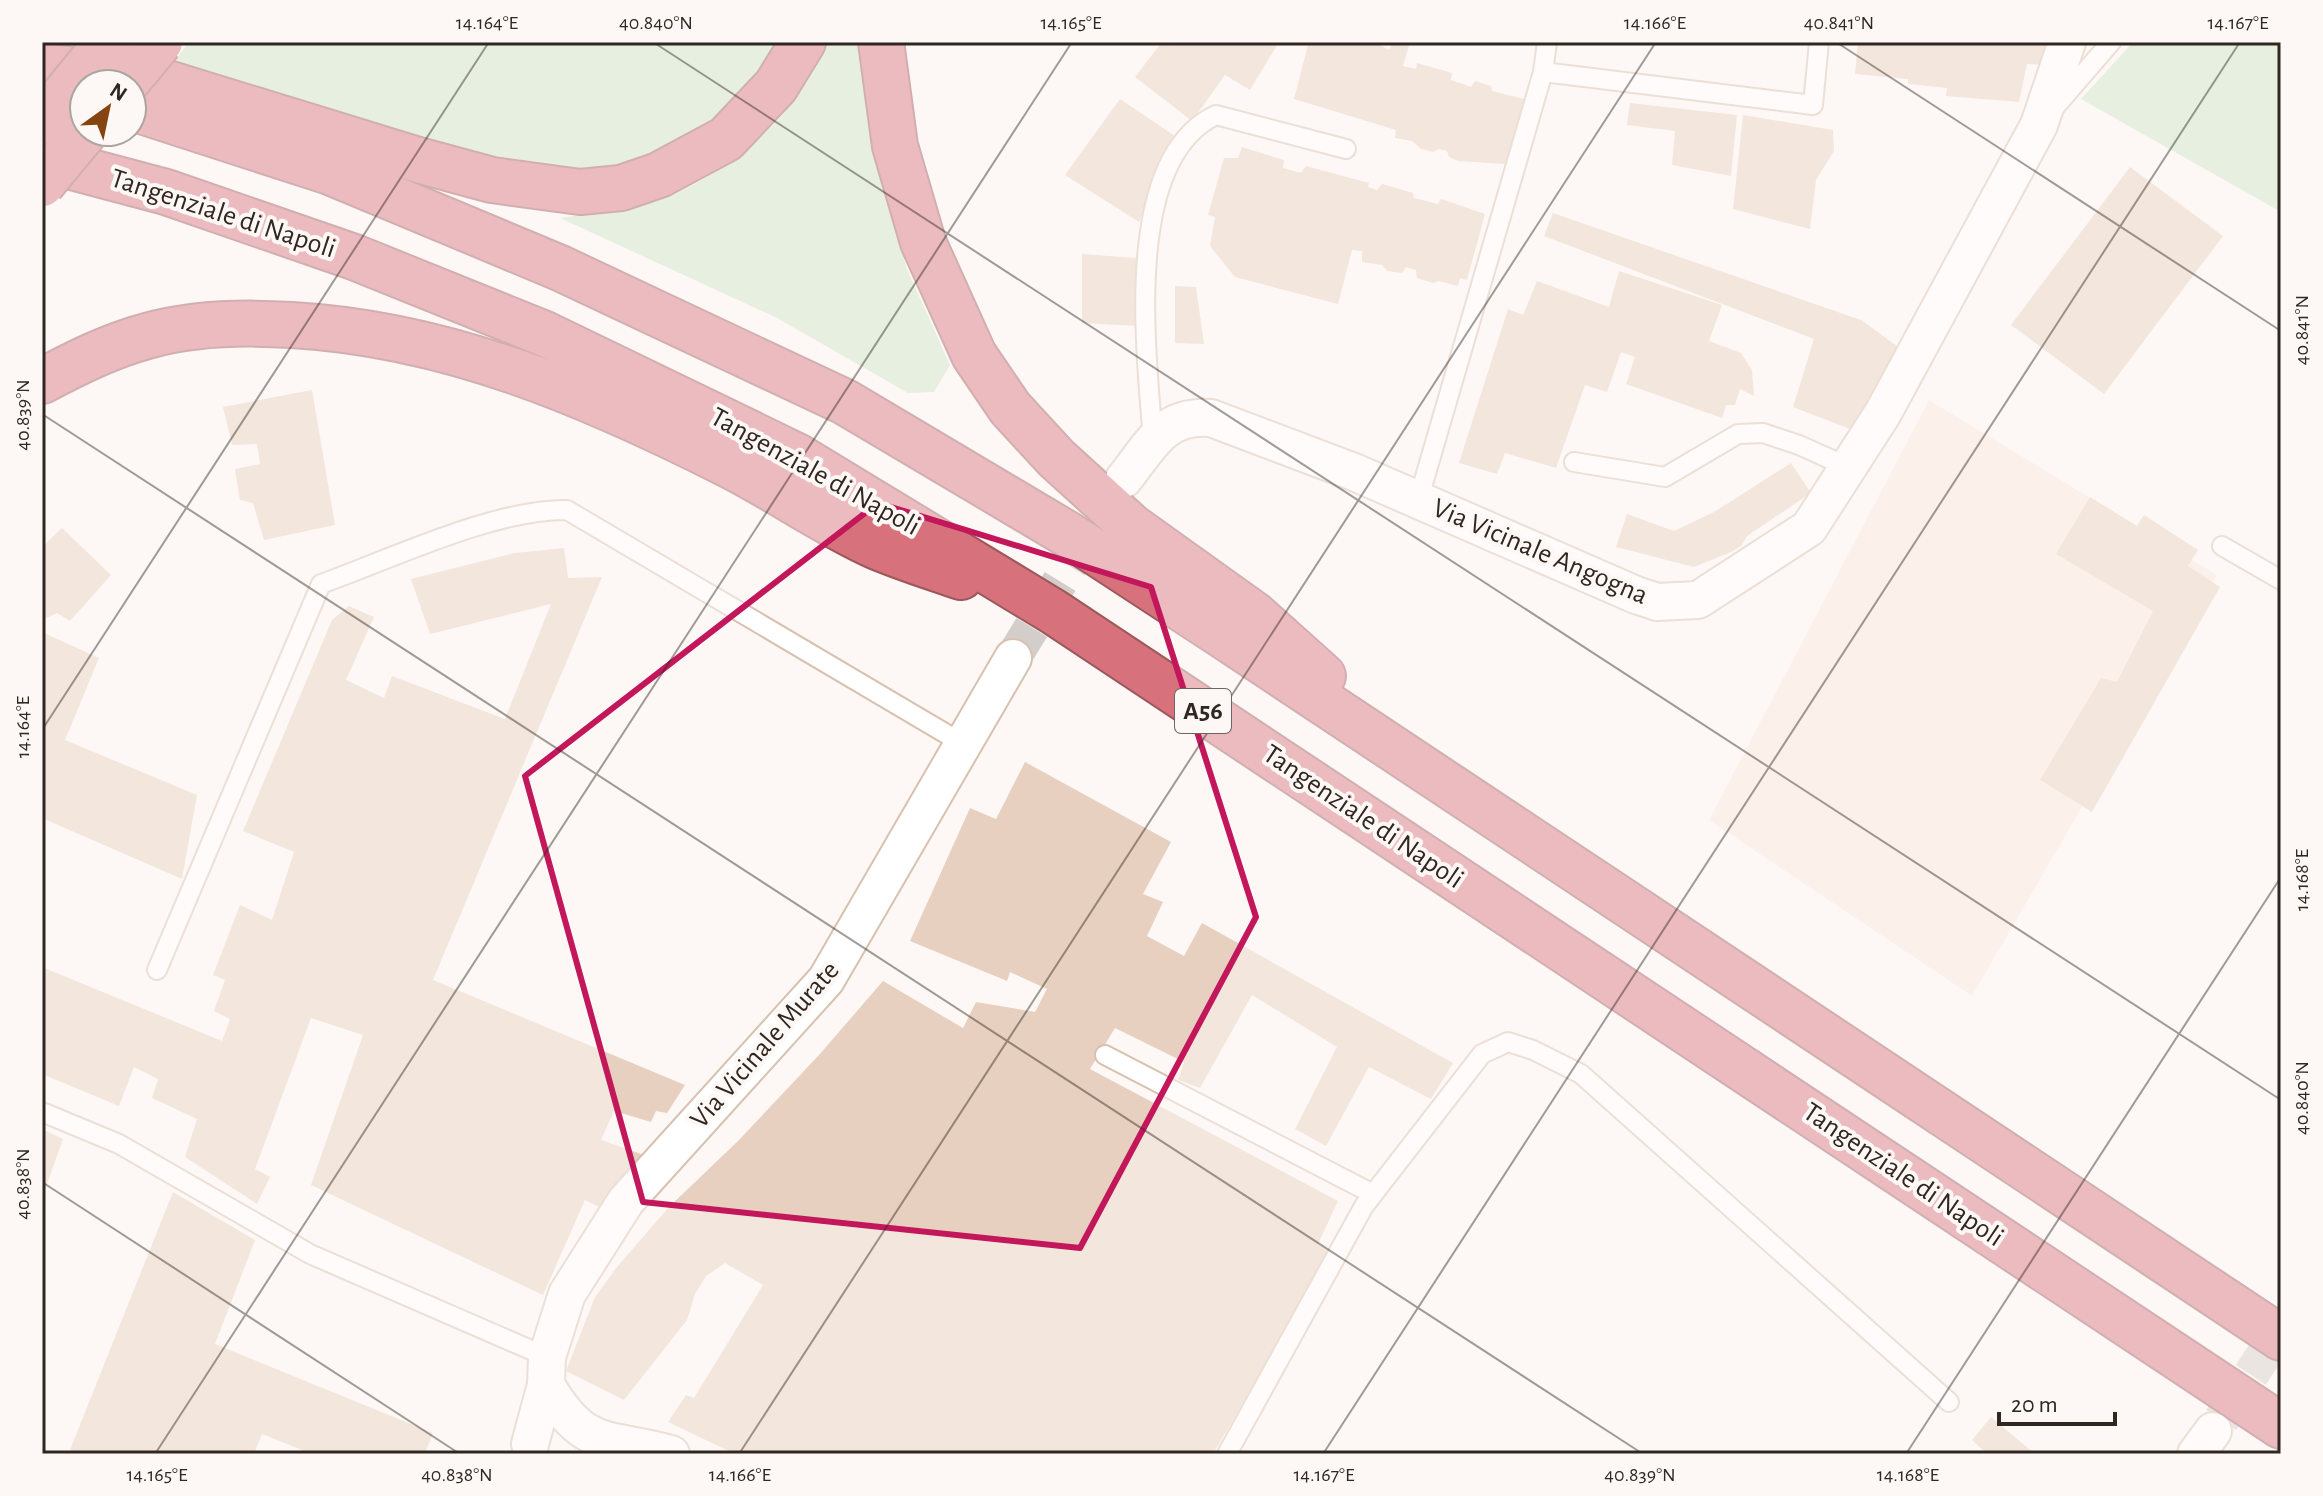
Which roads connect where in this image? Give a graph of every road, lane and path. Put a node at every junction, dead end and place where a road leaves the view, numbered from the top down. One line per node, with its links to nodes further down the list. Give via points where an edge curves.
1 (107, 42): 16 (highway, bridge)
2 (160, 42): 11 (highway, bridge)
3 (803, 42): 10 (highway, via 776,86 726,139 659,175 621,188 580,192 492,180 151,78)
4 (881, 42): 33 (highway, via 895,146 923,242 974,355 1010,408 1132,527 1255,615)
5 (1547, 42): 12 (lane)
6 (1819, 42): 12 (lane, via 1813,105)
7 (2067, 42): 17 (street, Via Vicinale Angogna)
8 (2087, 42): 17 (lane)
9 (2111, 42): 17 (lane)
10 (42, 66)
11 (138, 68)
12 (1543, 72): 27 (lane)
13 (42, 83): 14 (highway)
14 (68, 90)
15 (148, 113): 33 (highway, A56, via 330,172 560,268 845,402 1069,535)
16 (42, 122)
17 (2039, 125): 25 (street, Via Vicinale Angogna)
18 (72, 148): 21 (highway, bridge)
19 (1346, 149): 23 (lane, via 1216,115 1184,138 1149,226 1147,354)
20 (42, 159): 30 (highway, Tangenziale di Napoli / A56, via 166,192 354,257 545,334 797,456)
21 (42, 184)
22 (42, 381): 30 (highway, via 94,354 149,335 198,327 256,323 383,333 485,359 552,383 728,465 874,545)
23 (1153, 442): 26 (street, Via Vicinale Angogna); 27 (street, Via Vicinale Angogna, via 1172,422 1188,416 1211,418)
24 (1574, 462): 25 (lane, via 1665,477 1738,434 1763,433)
25 (1850, 468): 27 (street, Via Vicinale Angogna, via 1809,528 1698,600 1657,602 1636,595)
26 (1124, 479)
27 (1418, 501)
28 (2222, 546): 29 (lane)
29 (2281, 580)
30 (1054, 612): 41 (highway, Tangenziale di Napoli / A56)
31 (1013, 658): 32 (street, Via Vicinale Murate)
32 (965, 745): 34 (lane, via 567,510 544,510 474,529 321,584); 39 (street, Via Vicinale Murate, via 826,980 626,1201 567,1294)
33 (1450, 789): 38 (highway, A56)
34 (157, 970)
35 (1105, 1055): 37 (lane)
36 (42, 1112): 39 (lane, via 119,1144 310,1254)
37 (1373, 1194): 40 (lane, via 1482,1054 1508,1042 1533,1050 1581,1074); 45 (lane)
38 (2281, 1338)
39 (546, 1371): 42 (street, via 565,1416); 43 (street, Via Vicinale Murate)
40 (1949, 1402)
41 (2281, 1426)
42 (596, 1444): 43 (street, via 556,1430); 44 (street)
43 (527, 1449)
44 (671, 1454)
45 (1227, 1454)

